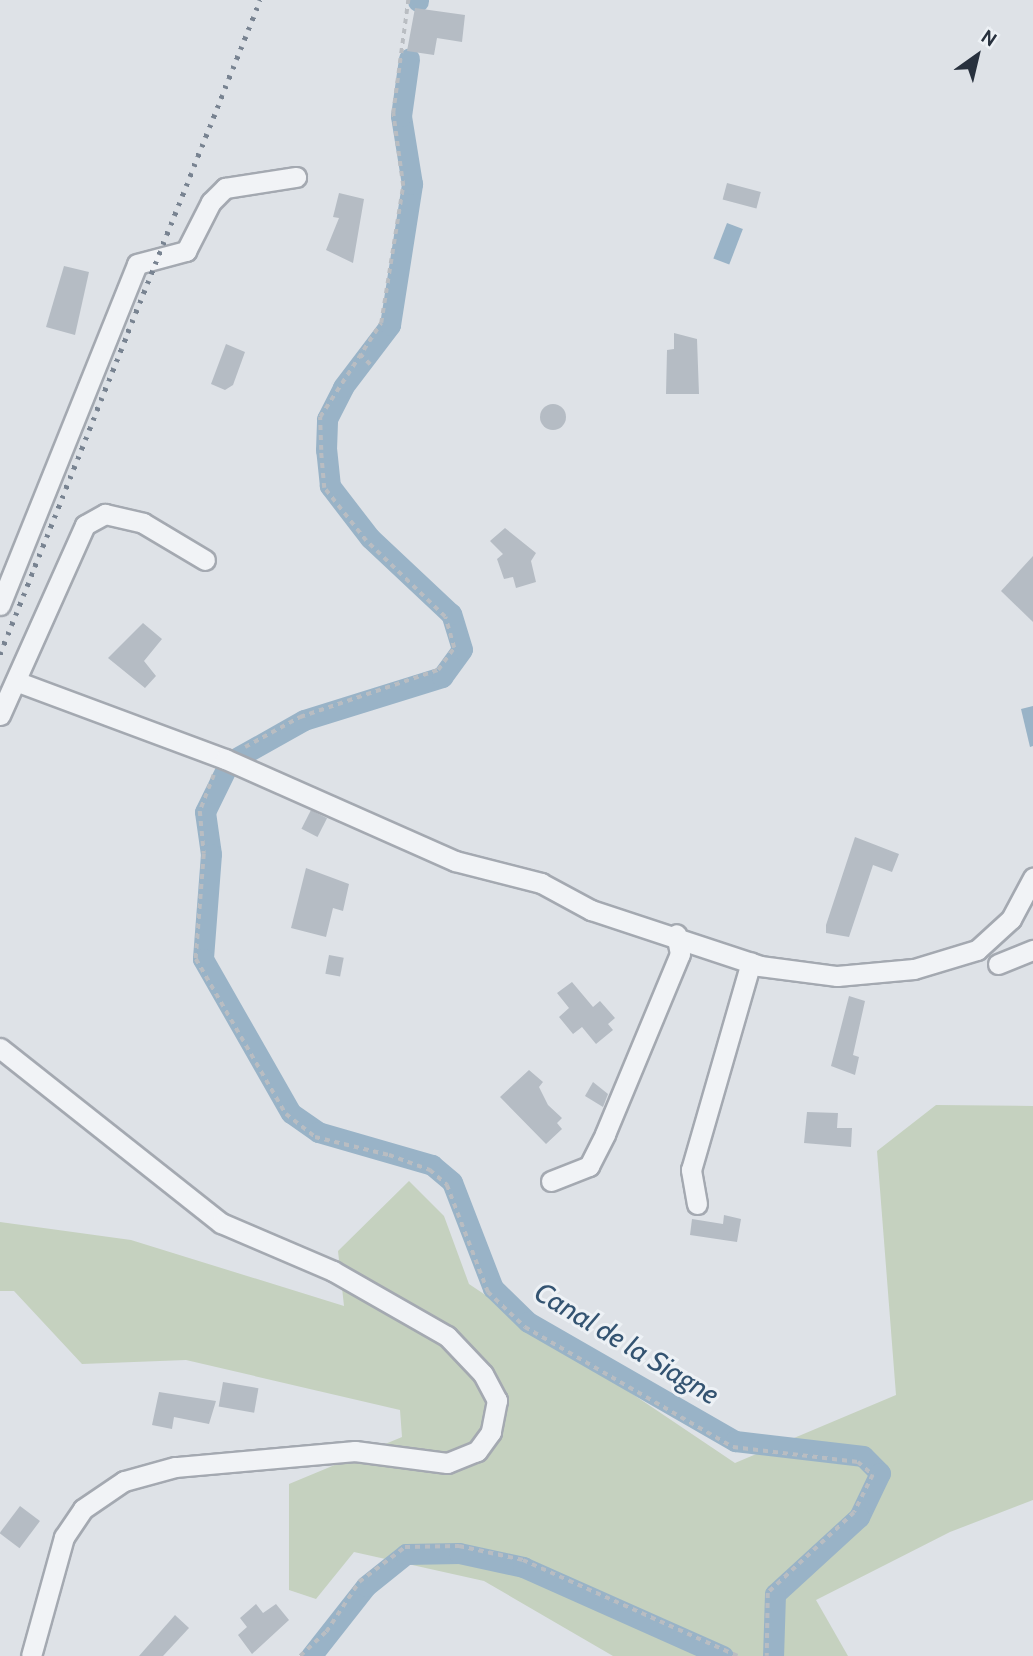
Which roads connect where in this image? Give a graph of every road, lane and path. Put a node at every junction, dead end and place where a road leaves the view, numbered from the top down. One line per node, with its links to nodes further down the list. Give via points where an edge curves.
1 (408, 0): 3 (path, via 393,113 403,186 381,323)
2 (296, 177): 6 (street, via 225,188 211,202 186,251 137,264)
3 (360, 354): 4 (path); 9 (path, via 320,417 324,488 366,541 445,617 454,648 438,670 300,717)
4 (371, 365)
5 (205, 560): 7 (street, via 143,523 105,514 85,525)
6 (0, 605)
7 (18, 682): 8 (street); 9 (street)
8 (0, 715)
9 (225, 759): 11 (street, via 455,861 541,883 591,910); 21 (path, via 208,782 200,811 204,854 197,959 286,1114 315,1137 409,1163 447,1185 488,1292 525,1327 733,1447 858,1462 873,1475 854,1513 768,1593)
10 (1033, 878): 13 (street, via 1011,919 976,950 914,969 837,975)
11 (676, 934): 13 (street); 16 (street, via 680,954 589,1166)
12 (1033, 950): 14 (street)
13 (751, 962): 17 (street, via 691,1170)
14 (998, 964)
15 (0, 1048): 18 (street, via 221,1223 333,1271 447,1336 483,1374 497,1400 491,1432 477,1451 447,1463 355,1451 175,1467 124,1481 83,1509 64,1537)
16 (551, 1181)
17 (697, 1204)
18 (31, 1656)
19 (300, 1656): 20 (path, via 326,1632 359,1582 405,1547 459,1546 523,1560)
20 (738, 1656)
21 (767, 1656)

